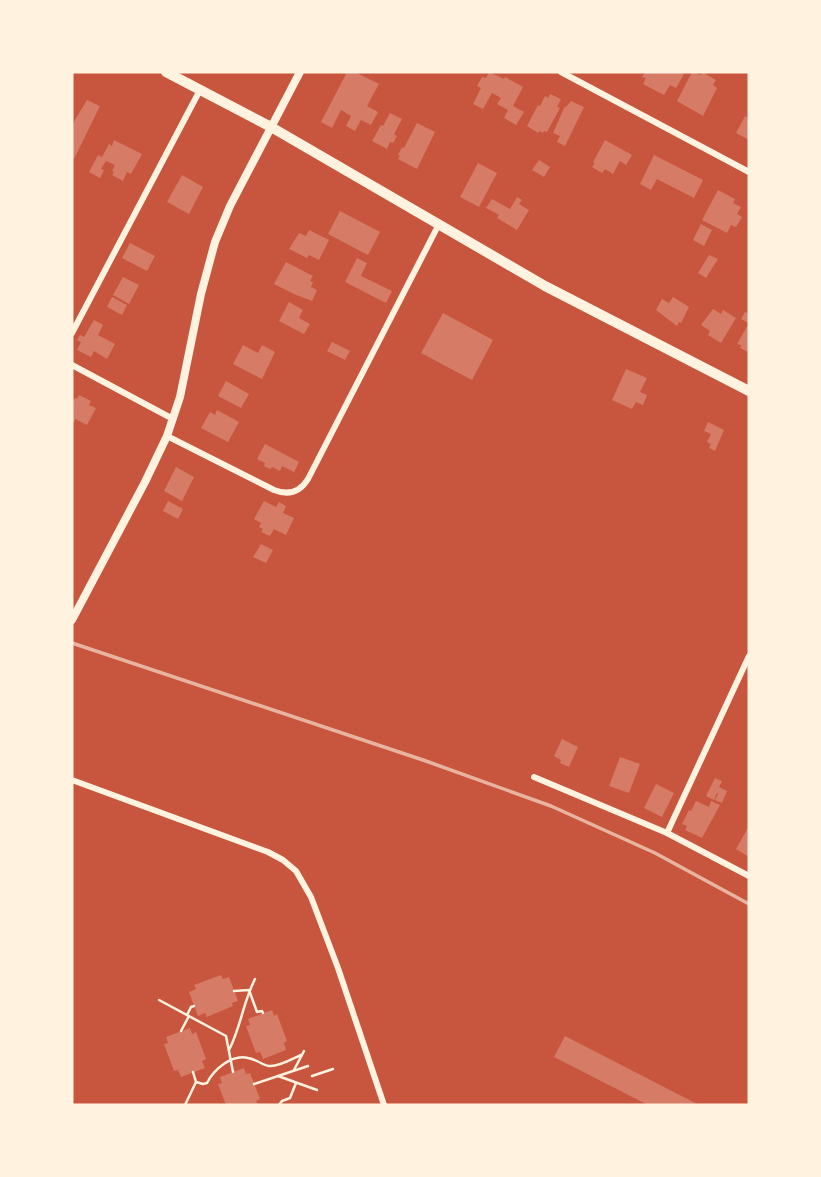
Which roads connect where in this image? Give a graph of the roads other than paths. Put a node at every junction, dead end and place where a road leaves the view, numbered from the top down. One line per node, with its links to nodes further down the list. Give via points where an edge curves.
1 (166, 72): 4 (highway)
2 (300, 72): 5 (main road)
3 (561, 72): 6 (street)
4 (200, 90): 5 (highway); 8 (street)
5 (271, 127): 7 (highway); 11 (main road, via 230,206 209,261)
6 (749, 172)
7 (439, 224): 10 (highway, via 545,286); 12 (street, via 303,486 282,493)
8 (72, 333)
9 (72, 365): 11 (street)
10 (749, 391)
11 (173, 419): 12 (main road)
12 (167, 436): 13 (main road)
13 (72, 620)
14 (749, 656): 17 (street)
15 (534, 777): 17 (street)
16 (72, 780): 19 (street, via 268,852 296,871 319,917)
17 (667, 833): 18 (street)
18 (749, 876)
19 (384, 1105)

